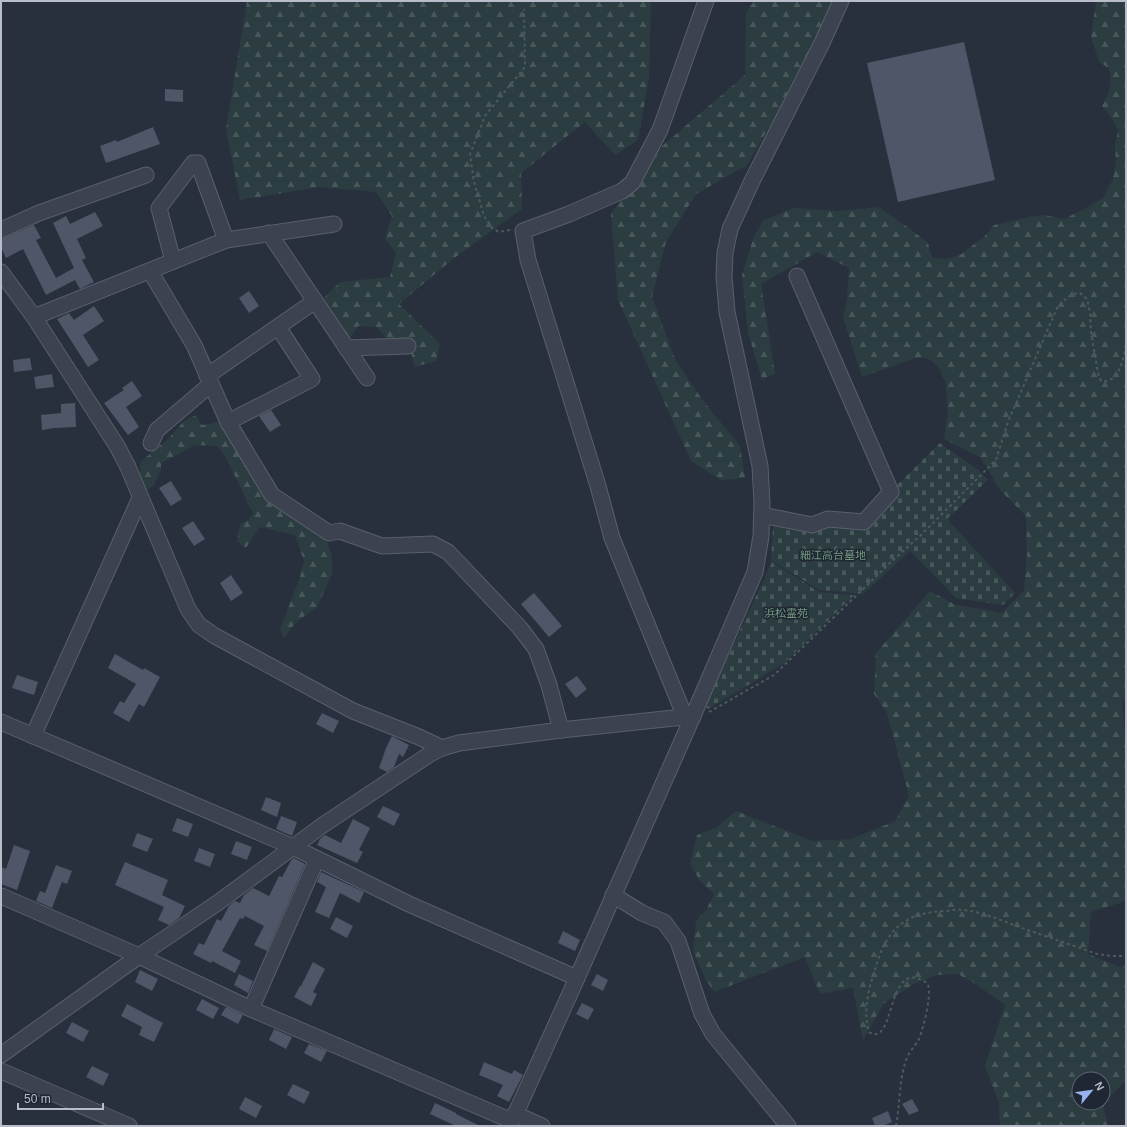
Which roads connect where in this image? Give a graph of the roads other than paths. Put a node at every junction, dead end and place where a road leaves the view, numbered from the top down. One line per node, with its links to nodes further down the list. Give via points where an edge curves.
1 (706, 1): 23 (street, via 660,130 632,183 622,191 523,231 528,260 612,538 683,712)
2 (841, 1): 22 (street, via 730,229 725,253 727,312 760,466)
3 (146, 175): 5 (street, via 39,213)
4 (334, 224): 6 (street)
5 (1, 230)
6 (269, 234): 7 (street); 12 (street)
7 (226, 240): 8 (street); 8 (street, via 198,163 193,163 159,208)
8 (173, 261): 9 (street)
9 (150, 271): 13 (street); 18 (street, via 194,345)
10 (1, 272): 13 (street)
11 (797, 276): 22 (street, via 891,492 864,522 828,519 812,525)
12 (315, 301): 14 (street); 16 (street)
13 (34, 317): 21 (street, via 117,446)
14 (278, 327): 18 (street); 19 (street, via 312,379)
15 (408, 346): 16 (street)
16 (346, 348): 17 (street)
17 (367, 378)
18 (209, 380): 19 (street); 20 (street, via 157,430)
19 (228, 422): 25 (street, via 272,495 329,533 340,531 382,546 433,544 448,552 520,628 536,649)
20 (150, 443)
21 (140, 498): 26 (street); 27 (street, via 188,609 199,625 353,710)
22 (762, 515): 23 (street, via 755,572)
23 (693, 716): 25 (street); 30 (street)
24 (1, 722): 26 (street)
25 (561, 730): 27 (street, via 459,743)
26 (33, 736): 28 (street)
27 (442, 748): 28 (street)
28 (293, 847): 29 (street); 32 (street, via 216,904)
29 (317, 859): 33 (street, via 409,904); 34 (street)
30 (613, 895): 33 (street); 40 (street, via 642,913 664,922 678,941 702,1014 713,1034)
31 (1, 896): 32 (street)
32 (139, 956): 34 (street); 35 (street)
33 (577, 978): 37 (street)
34 (251, 1009): 37 (street)
35 (1, 1055)
36 (1, 1071): 38 (street)
37 (512, 1120): 39 (street)
38 (129, 1126)
39 (542, 1126)
40 (788, 1126)

